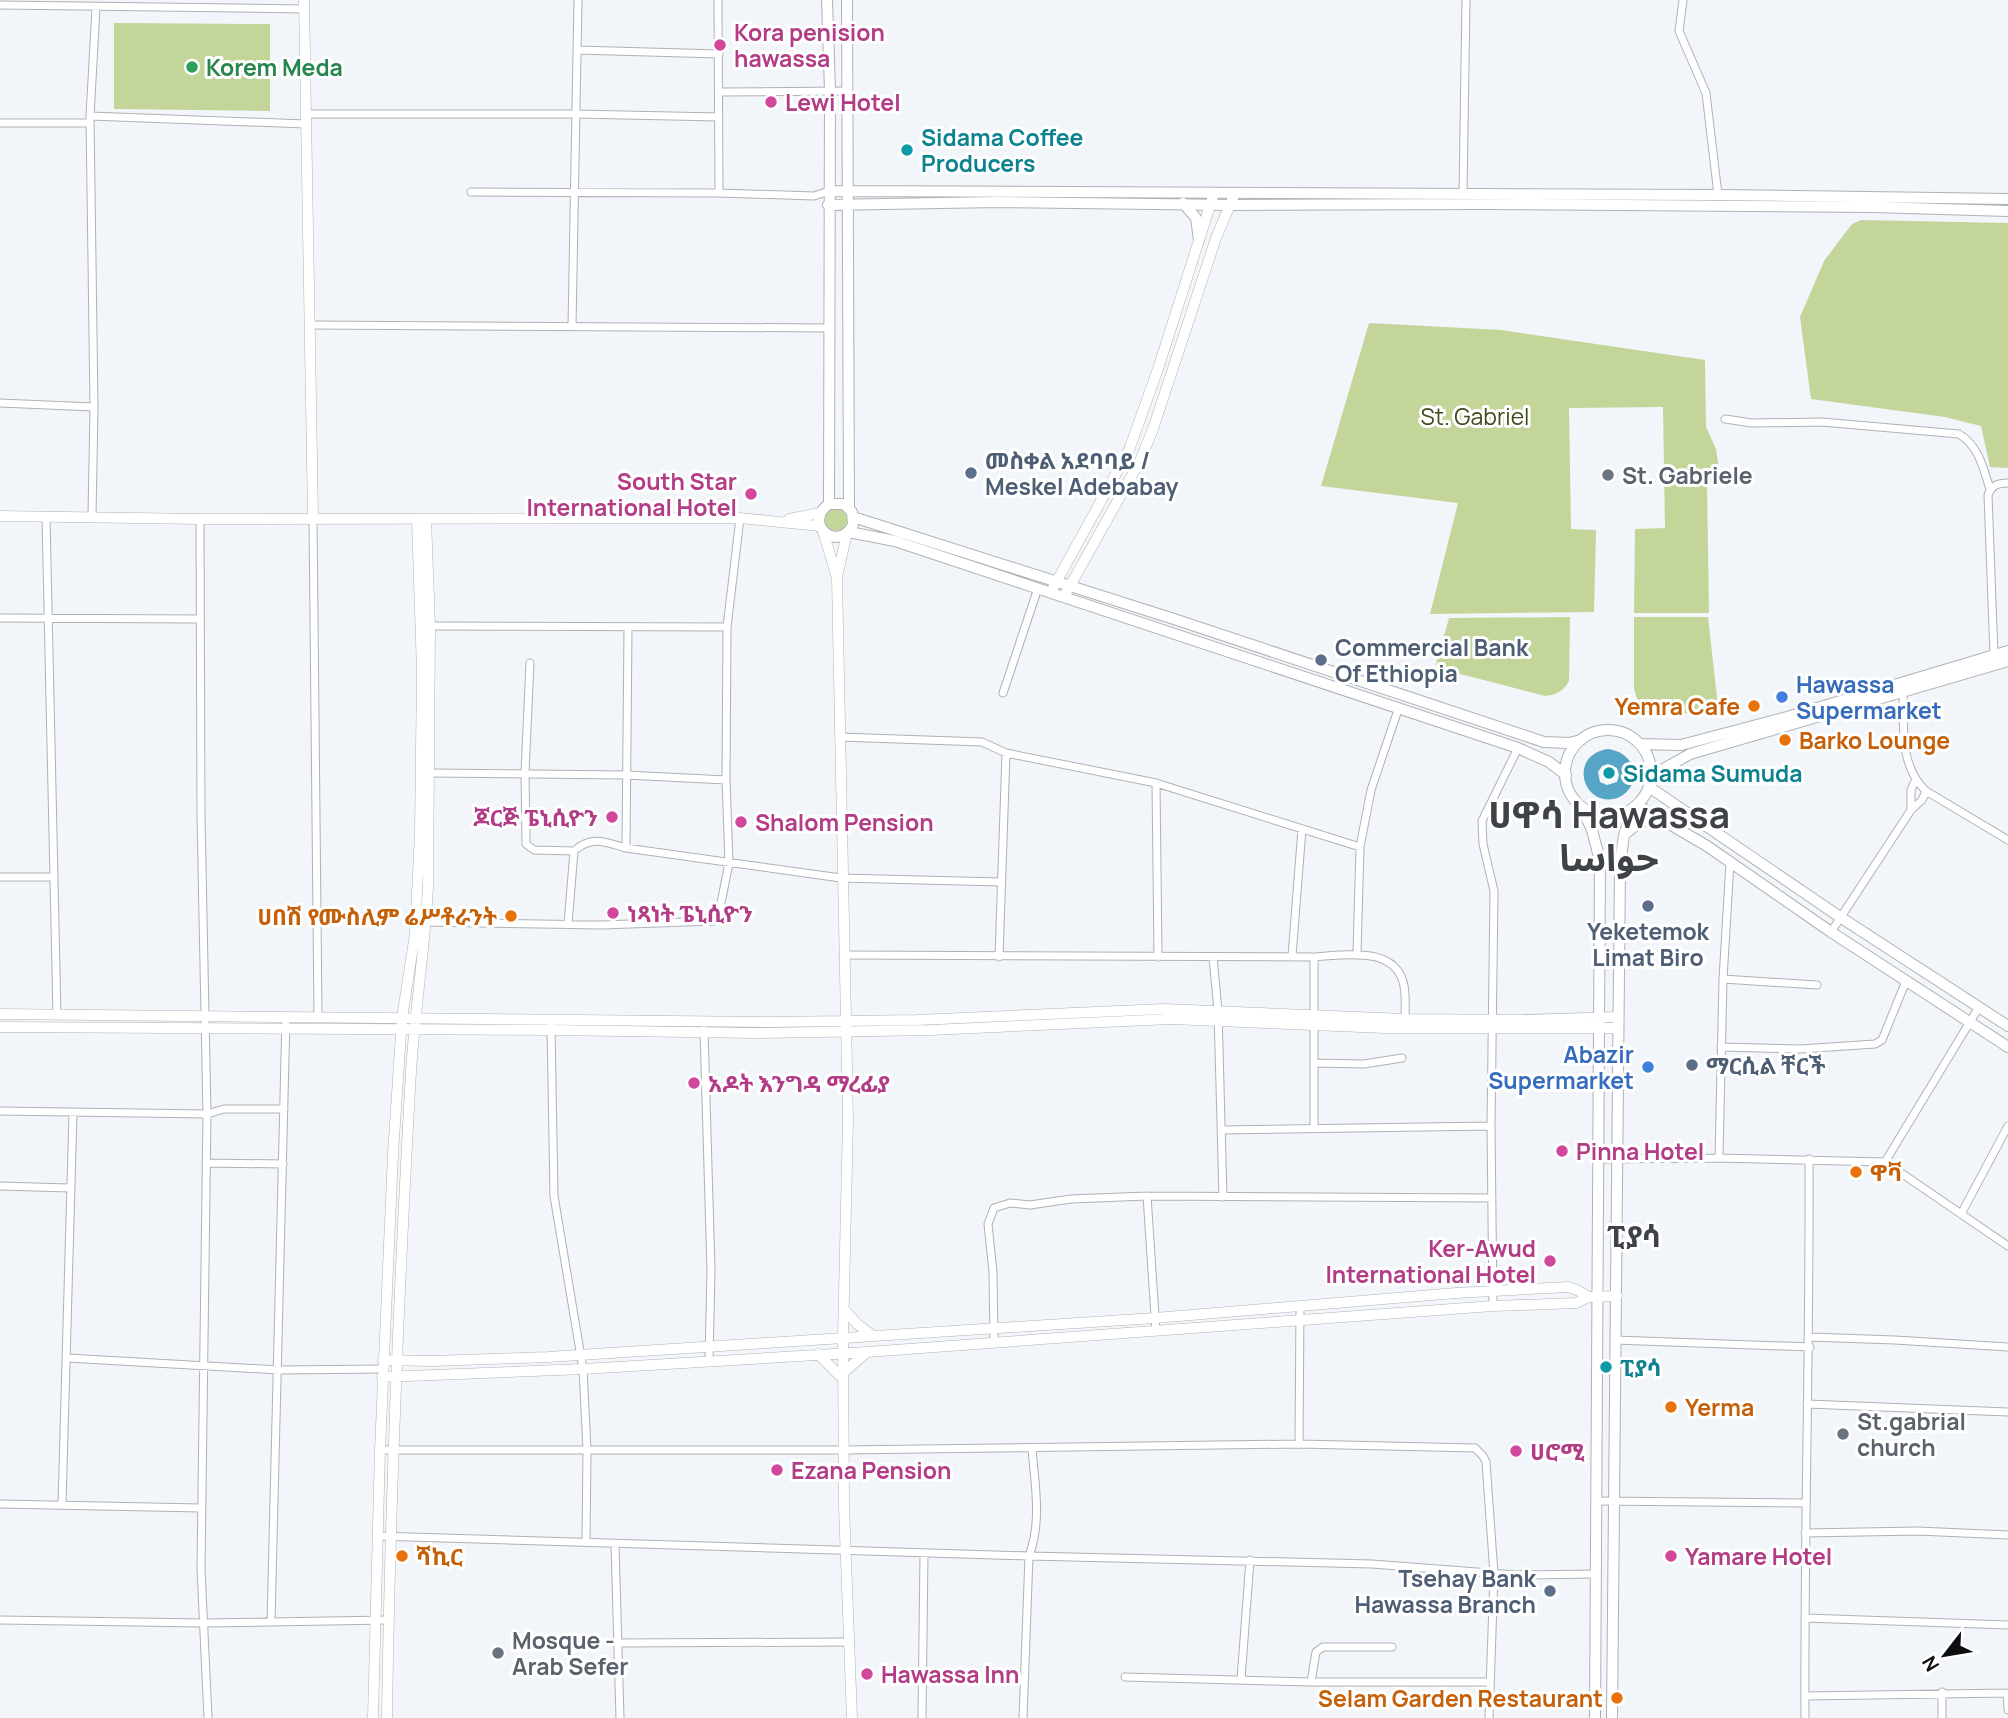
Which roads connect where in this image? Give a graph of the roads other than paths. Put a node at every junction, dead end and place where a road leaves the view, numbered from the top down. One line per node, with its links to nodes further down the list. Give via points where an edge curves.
1 (578, 0): 12 (street)
2 (718, 0): 13 (street)
3 (827, 0): 14 (main road)
4 (847, 0): 15 (main road)
5 (1466, 0): 29 (street)
6 (1683, 0): 30 (street, via 1679,31 1706,93)
7 (75, 3): 9 (street); 11 (street)
8 (189, 4): 10 (street); 11 (street)
9 (0, 5)
10 (304, 5): 20 (street)
11 (96, 8): 19 (street)
12 (578, 50): 13 (street); 17 (street)
13 (719, 54): 16 (street)
14 (830, 91): 15 (street); 16 (street); 23 (main road)
15 (847, 91): 22 (main road)
16 (719, 92): 18 (street)
17 (576, 114): 18 (street); 20 (street); 25 (street)
18 (719, 117): 27 (street)
19 (90, 119): 20 (street); 21 (street); 44 (street)
20 (306, 119): 40 (street)
21 (0, 123)
22 (847, 190): 23 (main road); 26 (main road); 36 (main road)
23 (829, 191): 31 (street); 35 (main road)
24 (471, 192): 25 (street)
25 (575, 192): 27 (street); 41 (street)
26 (1214, 192): 28 (main road); 34 (street)
27 (719, 193): 31 (street)
28 (1235, 193): 29 (main road); 37 (street)
29 (1464, 194): 30 (main road)
30 (1718, 195): 32 (main road)
31 (814, 196): 35 (street)
32 (2008, 199)
33 (1183, 203): 34 (main road); 36 (main road); 39 (main road, via 1196,218)
34 (1211, 204): 37 (main road); 39 (street)
35 (828, 205): 36 (main road); 42 (main road)
36 (847, 205): 49 (main road)
37 (1231, 205): 38 (main road, via 1577,204); 62 (street, via 1140,461)
38 (2008, 211)
39 (1199, 240): 63 (street, via 1129,450)
40 (310, 325): 41 (street); 54 (street)
41 (572, 326): 42 (street)
42 (828, 328): 48 (main road)
43 (0, 403): 44 (street)
44 (94, 407): 52 (street)
45 (1725, 419): 47 (street, via 1959,434 1979,456)
46 (2008, 483): 47 (street)
47 (1990, 489): 73 (street)
48 (829, 503): 49 (main road, via 838,502); 50 (main road)
49 (851, 512): 60 (main road); 63 (main road)
50 (820, 513): 58 (street); 59 (main road)
51 (0, 516): 53 (street)
52 (92, 516): 53 (street); 56 (street)
53 (46, 517): 67 (street)
54 (313, 517): 56 (street); 57 (street); 129 (street)
55 (740, 518): 57 (street); 58 (street); 70 (street)
56 (200, 519): 68 (street)
57 (421, 519): 69 (street); 110 (street)
58 (782, 521): 59 (street)
59 (822, 529): 60 (main road, via 834,537); 61 (street)
60 (848, 532): 61 (street); 64 (main road, via 895,541)
61 (837, 578): 79 (street)
62 (1070, 586): 63 (main road); 65 (street); 80 (main road, via 1544,742)
63 (1054, 587): 64 (main road); 65 (main road)
64 (1038, 588): 76 (street)
65 (1064, 596): 78 (main road)
66 (0, 618): 67 (street)
67 (47, 618): 68 (street); 106 (street)
68 (200, 620): 127 (street)
69 (430, 626): 71 (street); 84 (street)
70 (727, 627): 71 (street); 88 (street)
71 (628, 628): 86 (street)
72 (2008, 651): 73 (main road)
73 (1994, 655): 81 (main road, via 1681,745)
74 (2008, 660): 77 (main road)
75 (530, 663): 85 (street)
76 (1003, 692)
77 (1903, 692): 89 (main road, via 1690,754); 90 (street, via 1906,760)
78 (1399, 707): 82 (main road); 100 (street, via 1371,790)
79 (840, 737): 83 (street, via 971,740); 107 (street)
80 (1581, 740): 81 (main road, via 1611,730); 87 (main road, via 1569,756)
81 (1640, 744): 89 (main road, via 1649,759)
82 (1518, 748): 87 (main road); 140 (street, via 1482,821 1494,891)
83 (1006, 753): 91 (street); 108 (street)
84 (430, 773): 85 (street); 110 (street)
85 (524, 773): 86 (street); 102 (street, via 527,846)
86 (626, 775): 88 (street); 101 (street)
87 (1566, 775): 93 (main road, via 1570,792)
88 (726, 780): 104 (street)
89 (1650, 781): 94 (main road); 109 (main road)
90 (1915, 781): 92 (street); 95 (street)
91 (1156, 783): 97 (street); 117 (street)
92 (1926, 791): 95 (street); 99 (street)
93 (1581, 806): 94 (main road, via 1611,816); 135 (main road, via 1600,861)
94 (1635, 807): 96 (main road); 98 (main road)
95 (1911, 810): 109 (street)
96 (1664, 820): 98 (main road, via 1641,821); 103 (main road)
97 (1301, 829): 100 (street); 115 (street)
98 (1624, 835): 136 (main road)
99 (2008, 840)
100 (1360, 847): 113 (street)
101 (626, 848): 102 (street, via 593,840); 104 (street)
102 (574, 851): 111 (street)
103 (1730, 862): 112 (main road); 120 (street)
104 (729, 863): 107 (street); 111 (street, via 719,916 714,920)
105 (0, 877): 106 (street)
106 (53, 877): 126 (street)
107 (841, 878): 108 (street); 114 (street)
108 (1001, 882): 116 (street)
109 (1840, 917): 112 (street); 123 (main road)
110 (421, 922): 111 (street); 130 (street); 131 (street)
111 (568, 924)
112 (1831, 932): 121 (main road)
113 (1357, 954): 119 (street); 132 (street, via 1392,964 1400,974)
114 (843, 955): 116 (street); 141 (street)
115 (1292, 956): 118 (street); 119 (street)
116 (999, 957): 117 (street)
117 (1158, 957): 118 (street)
118 (1213, 957): 128 (street)
119 (1314, 957): 125 (street)
120 (1723, 979): 122 (street); 148 (street)
121 (1906, 981): 137 (main road); 148 (street, via 1882,1040 1875,1044 1800,1049)
122 (1816, 985)
123 (1979, 1007): 137 (street); 142 (main road)
124 (0, 1014): 126 (street)
125 (1314, 1014): 128 (street); 132 (street); 139 (street)
126 (57, 1016): 127 (street)
127 (206, 1016): 134 (street); 144 (street)
128 (1218, 1016): 139 (street); 141 (street, via 1103,1010); 159 (street)
129 (318, 1017): 130 (street); 134 (street)
130 (402, 1018): 131 (street); 145 (street)
131 (415, 1018): 138 (street); 146 (street)
132 (1405, 1019): 140 (street)
133 (704, 1020): 138 (street); 141 (street); 147 (street)
134 (286, 1022): 144 (street); 145 (street); 152 (street)
135 (1600, 1023): 136 (street); 140 (street); 162 (main road)
136 (1618, 1023): 160 (main road)
137 (1970, 1023): 149 (main road); 164 (street)
138 (551, 1024): 146 (street); 147 (street); 196 (street, via 554,1196)
139 (1314, 1025): 140 (street); 151 (street)
140 (1492, 1025): 156 (street)
141 (845, 1026): 147 (street); 181 (street, via 848,1119)
142 (2008, 1026)
143 (0, 1027): 144 (street)
144 (207, 1029): 155 (street)
145 (401, 1030): 146 (street); 172 (street)
146 (414, 1031): 173 (street)
147 (704, 1033): 192 (street, via 711,1270)
148 (1721, 1046): 161 (street)
149 (2008, 1047)
150 (1402, 1058): 151 (street, via 1364,1064)
151 (1314, 1063): 158 (street)
152 (284, 1110): 155 (street, via 224,1109); 166 (street)
153 (0, 1111): 154 (street)
154 (73, 1113): 155 (street); 168 (street)
155 (207, 1114): 165 (street)
156 (1491, 1126): 158 (street); 171 (street)
157 (2008, 1126): 174 (street)
158 (1314, 1127): 159 (street)
159 (1223, 1130): 170 (street)
160 (1617, 1158): 161 (street); 162 (street); 177 (main road)
161 (1719, 1158): 163 (street)
162 (1598, 1159): 178 (main road)
163 (1809, 1159): 164 (street); 188 (street)
164 (1885, 1162): 174 (street)
165 (206, 1163): 166 (street); 202 (street)
166 (283, 1164): 205 (street)
167 (0, 1186): 168 (street)
168 (70, 1188): 199 (street)
169 (1147, 1196): 170 (street); 182 (street); 184 (street, via 1010,1203 994,1208 988,1224)
170 (1223, 1197): 171 (street)
171 (1492, 1198): 176 (street)
172 (391, 1210): 173 (street); 203 (street)
173 (404, 1211): 200 (street)
174 (1961, 1214): 175 (street)
175 (2008, 1246)
176 (1493, 1291): 178 (street, via 1568,1287); 179 (street); 180 (street)
177 (1617, 1296): 178 (street); 190 (main road)
178 (1593, 1297): 180 (street, via 1576,1303); 216 (main road)
179 (1300, 1307): 182 (street); 183 (street)
180 (1493, 1307): 183 (street)
181 (843, 1313): 186 (street); 187 (street); 189 (street, via 836,1327)
182 (1155, 1318): 184 (street); 185 (street)
183 (1300, 1320): 185 (street); 210 (street)
184 (993, 1328): 186 (street); 191 (street)
185 (1156, 1331): 191 (street)
186 (873, 1335): 187 (street)
187 (843, 1337): 189 (street); 197 (street)
188 (1810, 1337): 193 (street); 194 (street)
189 (818, 1339): 192 (street)
190 (1615, 1340): 193 (street); 217 (main road)
191 (994, 1342): 195 (street)
192 (708, 1346): 196 (street); 201 (street)
193 (1810, 1347): 208 (street)
194 (2008, 1348)
195 (867, 1352): 197 (street); 206 (street)
196 (580, 1353): 200 (street); 204 (street)
197 (843, 1353): 198 (street); 206 (street)
198 (818, 1354): 201 (street); 206 (street)
199 (67, 1358): 202 (street); 220 (street)
200 (398, 1360): 203 (street); 207 (street)
201 (709, 1361): 204 (street)
202 (202, 1365): 205 (street); 221 (street)
203 (383, 1368): 205 (street); 207 (street); 212 (street)
204 (583, 1369): 207 (street); 213 (street)
205 (279, 1370): 238 (street)
206 (843, 1376): 214 (street)
207 (398, 1377): 215 (street)
208 (1807, 1404): 209 (street); 218 (street)
209 (2008, 1412)
210 (1299, 1444): 211 (street); 232 (street, via 1475,1448 1486,1462)
211 (1032, 1449): 214 (street); 230 (street, via 1037,1518)
212 (380, 1450): 215 (street); 224 (street)
213 (587, 1450): 214 (street); 215 (street); 226 (street)
214 (844, 1450): 228 (street)
215 (394, 1451): 225 (street)
216 (1597, 1500): 217 (street); 233 (main road)
217 (1614, 1501): 218 (street); 261 (main road)
218 (1806, 1503): 222 (street)
219 (0, 1504): 220 (street)
220 (62, 1504): 221 (street)
221 (201, 1508): 239 (street)
222 (1805, 1533): 223 (street); 234 (street)
223 (2008, 1535)
224 (377, 1536): 225 (street); 236 (street)
225 (391, 1537): 226 (street); 237 (street)
226 (586, 1542): 227 (street)
227 (615, 1544): 228 (street); 242 (street)
228 (847, 1549): 229 (street); 241 (street)
229 (924, 1553): 230 (street); 257 (street)
230 (1029, 1556): 231 (street); 258 (street)
231 (1250, 1560): 232 (street, via 1384,1564); 245 (street)
232 (1494, 1574): 233 (street); 247 (street)
233 (1595, 1574): 260 (main road)
234 (1805, 1618): 240 (street); 250 (street)
235 (0, 1620): 239 (street)
236 (374, 1620): 237 (street); 238 (street); 253 (street)
237 (388, 1620): 254 (street)
238 (271, 1622): 239 (street)
239 (204, 1623): 252 (street)
240 (2008, 1625)
241 (850, 1642): 242 (street); 256 (street)
242 (619, 1643): 255 (street)
243 (1392, 1647): 246 (street, via 1323,1647 1316,1652)
244 (1125, 1677): 245 (street)
245 (1241, 1679): 246 (street)
246 (1311, 1682): 247 (street)
247 (1490, 1682): 259 (street)
248 (1942, 1692): 249 (street); 250 (street); 263 (street)
249 (2008, 1693): 251 (street)
250 (1805, 1696): 262 (street)
251 (2008, 1710)
252 (208, 1718)
253 (373, 1718)
254 (387, 1718)
255 (620, 1718)
256 (852, 1718)
257 (922, 1718)
258 (1023, 1718)
259 (1489, 1718)
260 (1595, 1718)
261 (1612, 1718)
262 (1805, 1718)
263 (1942, 1718)

